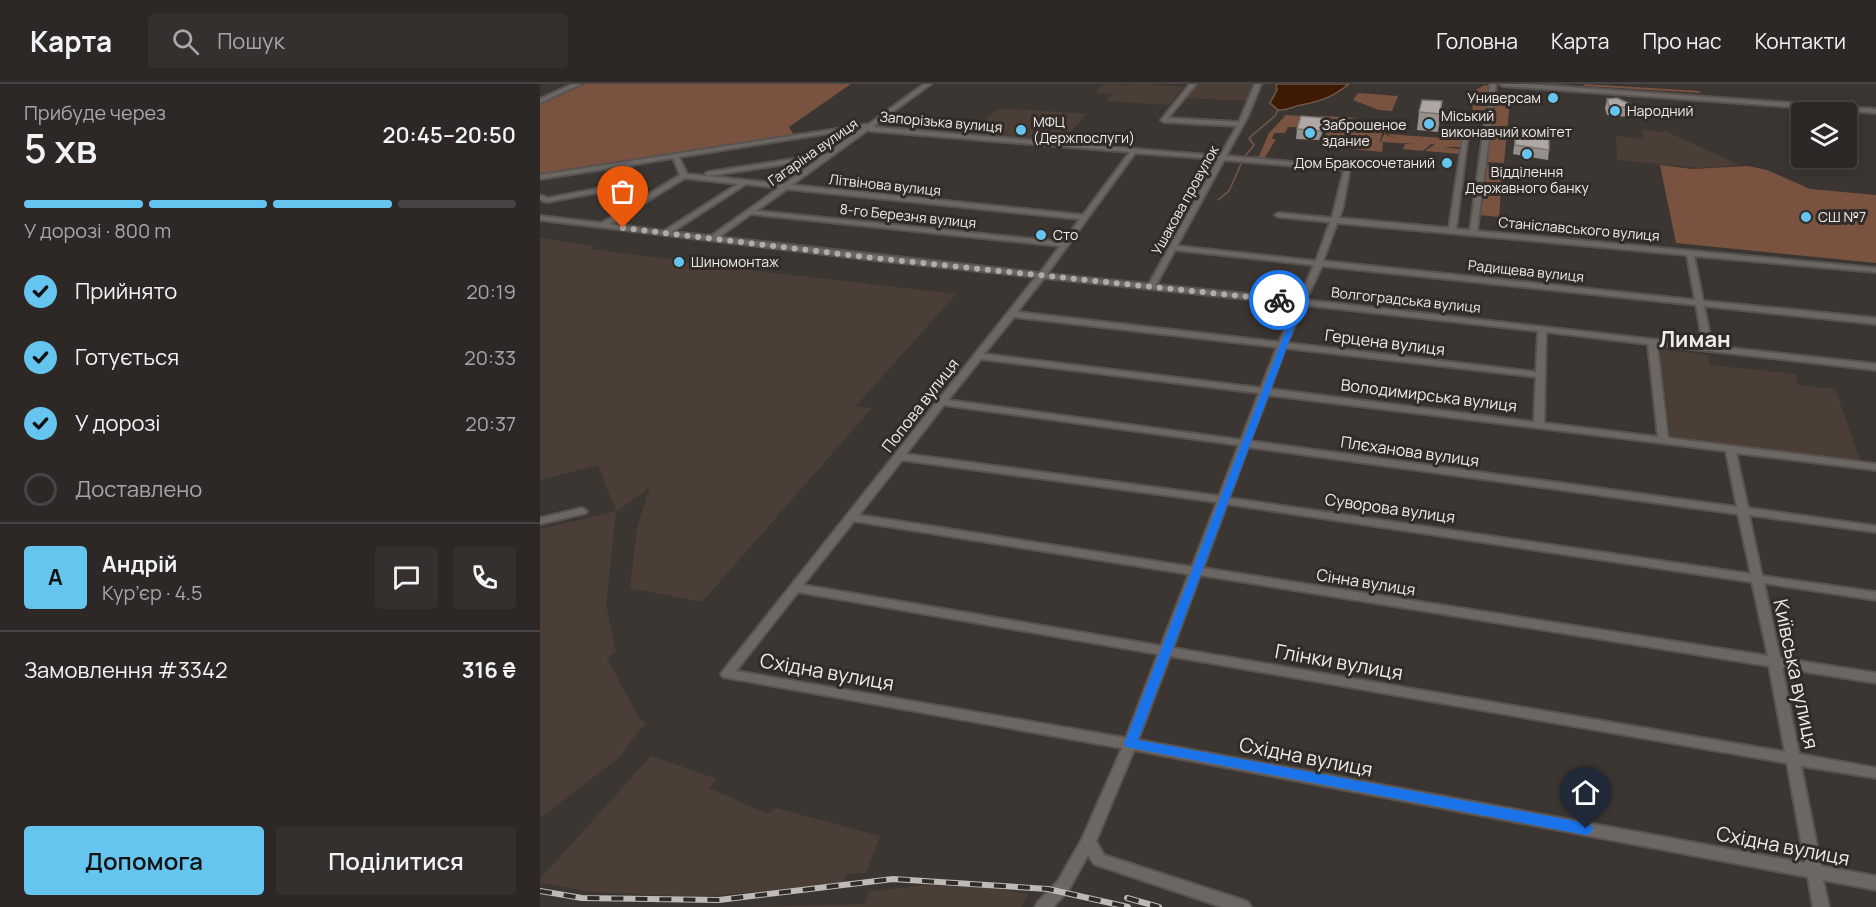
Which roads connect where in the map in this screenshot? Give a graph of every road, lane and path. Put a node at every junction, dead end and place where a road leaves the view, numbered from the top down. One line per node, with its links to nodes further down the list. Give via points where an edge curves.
1 (578, 84): 8 (street)
2 (928, 84): 11 (street, Гагаріна вулиця)
3 (1192, 84): 10 (street, Ушакова провулок, via 1164,120)
4 (1258, 84): 10 (street, Ушакова провулок)
5 (1493, 84): 31 (street)
6 (1503, 84): 9 (street)
7 (1539, 84): 9 (street)
8 (540, 101)
9 (1876, 109)
10 (1240, 124): 16 (street, Ушакова провулок)
11 (872, 125): 13 (street, Запорізька вулиця, via 871,129); 14 (street, Запорізька вулиця); 15 (street, Гагаріна вулиця)
12 (1466, 136): 29 (street)
13 (1133, 152): 16 (street, Запорізька вулиця); 25 (street, Попова вулиця)
14 (675, 156): 17 (street, Запорізька вулиця); 18 (street)
15 (830, 156): 18 (street); 21 (street, Гагаріна вулиця)
16 (1220, 158): 27 (street, Запорізька вулиця, via 1348,168); 34 (street, Ушакова провулок)
17 (627, 163): 19 (street, Запорізька вулиця); 22 (street, via 632,183 625,187 547,200)
18 (684, 176): 20 (street, Літвінова вулиця); 28 (street)
19 (540, 177)
20 (745, 182): 21 (street, Літвінова вулиця); 30 (street)
21 (783, 187): 23 (street, Гагаріна вулиця); 25 (street, Літвінова вулиця)
22 (540, 197)
23 (750, 212): 32 (street, Гагаріна вулиця); 33 (street, 8-го Березня вулиця)
24 (1279, 215): 27 (street, Станіславського вулиця)
25 (1084, 217): 33 (street, Попова вулиця)
26 (540, 218): 28 (street, Волгоградська вулиця)
27 (1334, 220): 29 (street, Станіславського вулиця); 36 (street)
28 (602, 226): 30 (street, Волгоградська вулиця)
29 (1452, 231): 31 (street, Станіславського вулиця)
30 (665, 233): 32 (street, Волгоградська вулиця)
31 (1473, 233): 35 (street, Станіславського вулиця)
32 (712, 239): 38 (street, Волгоградська вулиця)
33 (1064, 244): 38 (street, Попова вулиця)
34 (1173, 248): 36 (street, Радищева вулиця); 39 (street, Ушакова провулок)
35 (1690, 253): 37 (street, Станіславського вулиця); 41 (street)
36 (1319, 263): 40 (street); 41 (street, Радищева вулиця)
37 (1876, 270)
38 (1043, 274): 39 (street, Волгоградська вулиця); 42 (street, Попова вулиця)
39 (1151, 286): 40 (street, Волгоградська вулиця)
40 (1300, 302): 44 (street, Волгоградська вулиця); 46 (street)
41 (1700, 302): 43 (street, Радищева вулиця); 47 (street)
42 (1011, 314): 46 (street, Герцена вулиця); 48 (street, Попова вулиця)
43 (1876, 321)
44 (1542, 329): 45 (street, Волгоградська вулиця); 50 (street)
45 (1652, 341): 47 (street, Волгоградська вулиця); 54 (street)
46 (1282, 345): 50 (street, Герцена вулиця); 51 (street)
47 (1708, 348): 49 (street, Волгоградська вулиця)
48 (978, 356): 51 (street, Володимирська вулиця); 52 (street, Попова вулиця)
49 (1876, 367)
50 (1540, 375): 53 (street)
51 (1265, 391): 53 (street, Володимирська вулиця); 55 (street)
52 (941, 402): 55 (street, Плєханова вулиця); 57 (street, Попова вулиця)
53 (1539, 424): 54 (street, Володимирська вулиця)
54 (1663, 440): 56 (street, Володимирська вулиця)
55 (1245, 444): 59 (street); 61 (street, Плєханова вулиця)
56 (1730, 449): 58 (street, Володимирська вулиця); 61 (street, Київська вулиця)
57 (898, 456): 59 (street, Суворова вулиця); 62 (street, Попова вулиця)
58 (1876, 467)
59 (1223, 500): 65 (street); 66 (street, Суворова вулиця)
60 (582, 511): 63 (street)
61 (1742, 511): 64 (street, Плєханова вулиця); 66 (street, Київська вулиця)
62 (852, 517): 65 (street, Сінна вулиця); 67 (street, Попова вулиця)
63 (540, 521)
64 (1876, 529)
65 (1197, 572): 69 (street); 70 (street, Сінна вулиця)
66 (1757, 579): 68 (street, Суворова вулиця); 70 (street, Київська вулиця)
67 (796, 588): 69 (street, Глінки вулиця); 71 (street, Попова вулиця)
68 (1876, 596)
69 (1165, 653): 73 (street); 74 (street, Глінки вулиця)
70 (1775, 662): 72 (street, Сінна вулиця); 74 (street, Київська вулиця)
71 (727, 674): 73 (street, Східна вулиця)
72 (1876, 678)
73 (1130, 744): 76 (street); 77 (street, Східна вулиця)
74 (1794, 759): 75 (street, Глінки вулиця); 77 (street, Київська вулиця)
75 (1876, 773)
76 (1088, 842): 79 (street, via 1063,886); 80 (street, via 1099,860)
77 (1814, 872): 78 (street, Східна вулиця); 81 (street, Київська вулиця)
78 (1876, 883)
79 (1042, 907)
80 (1243, 907)
81 (1821, 907)

